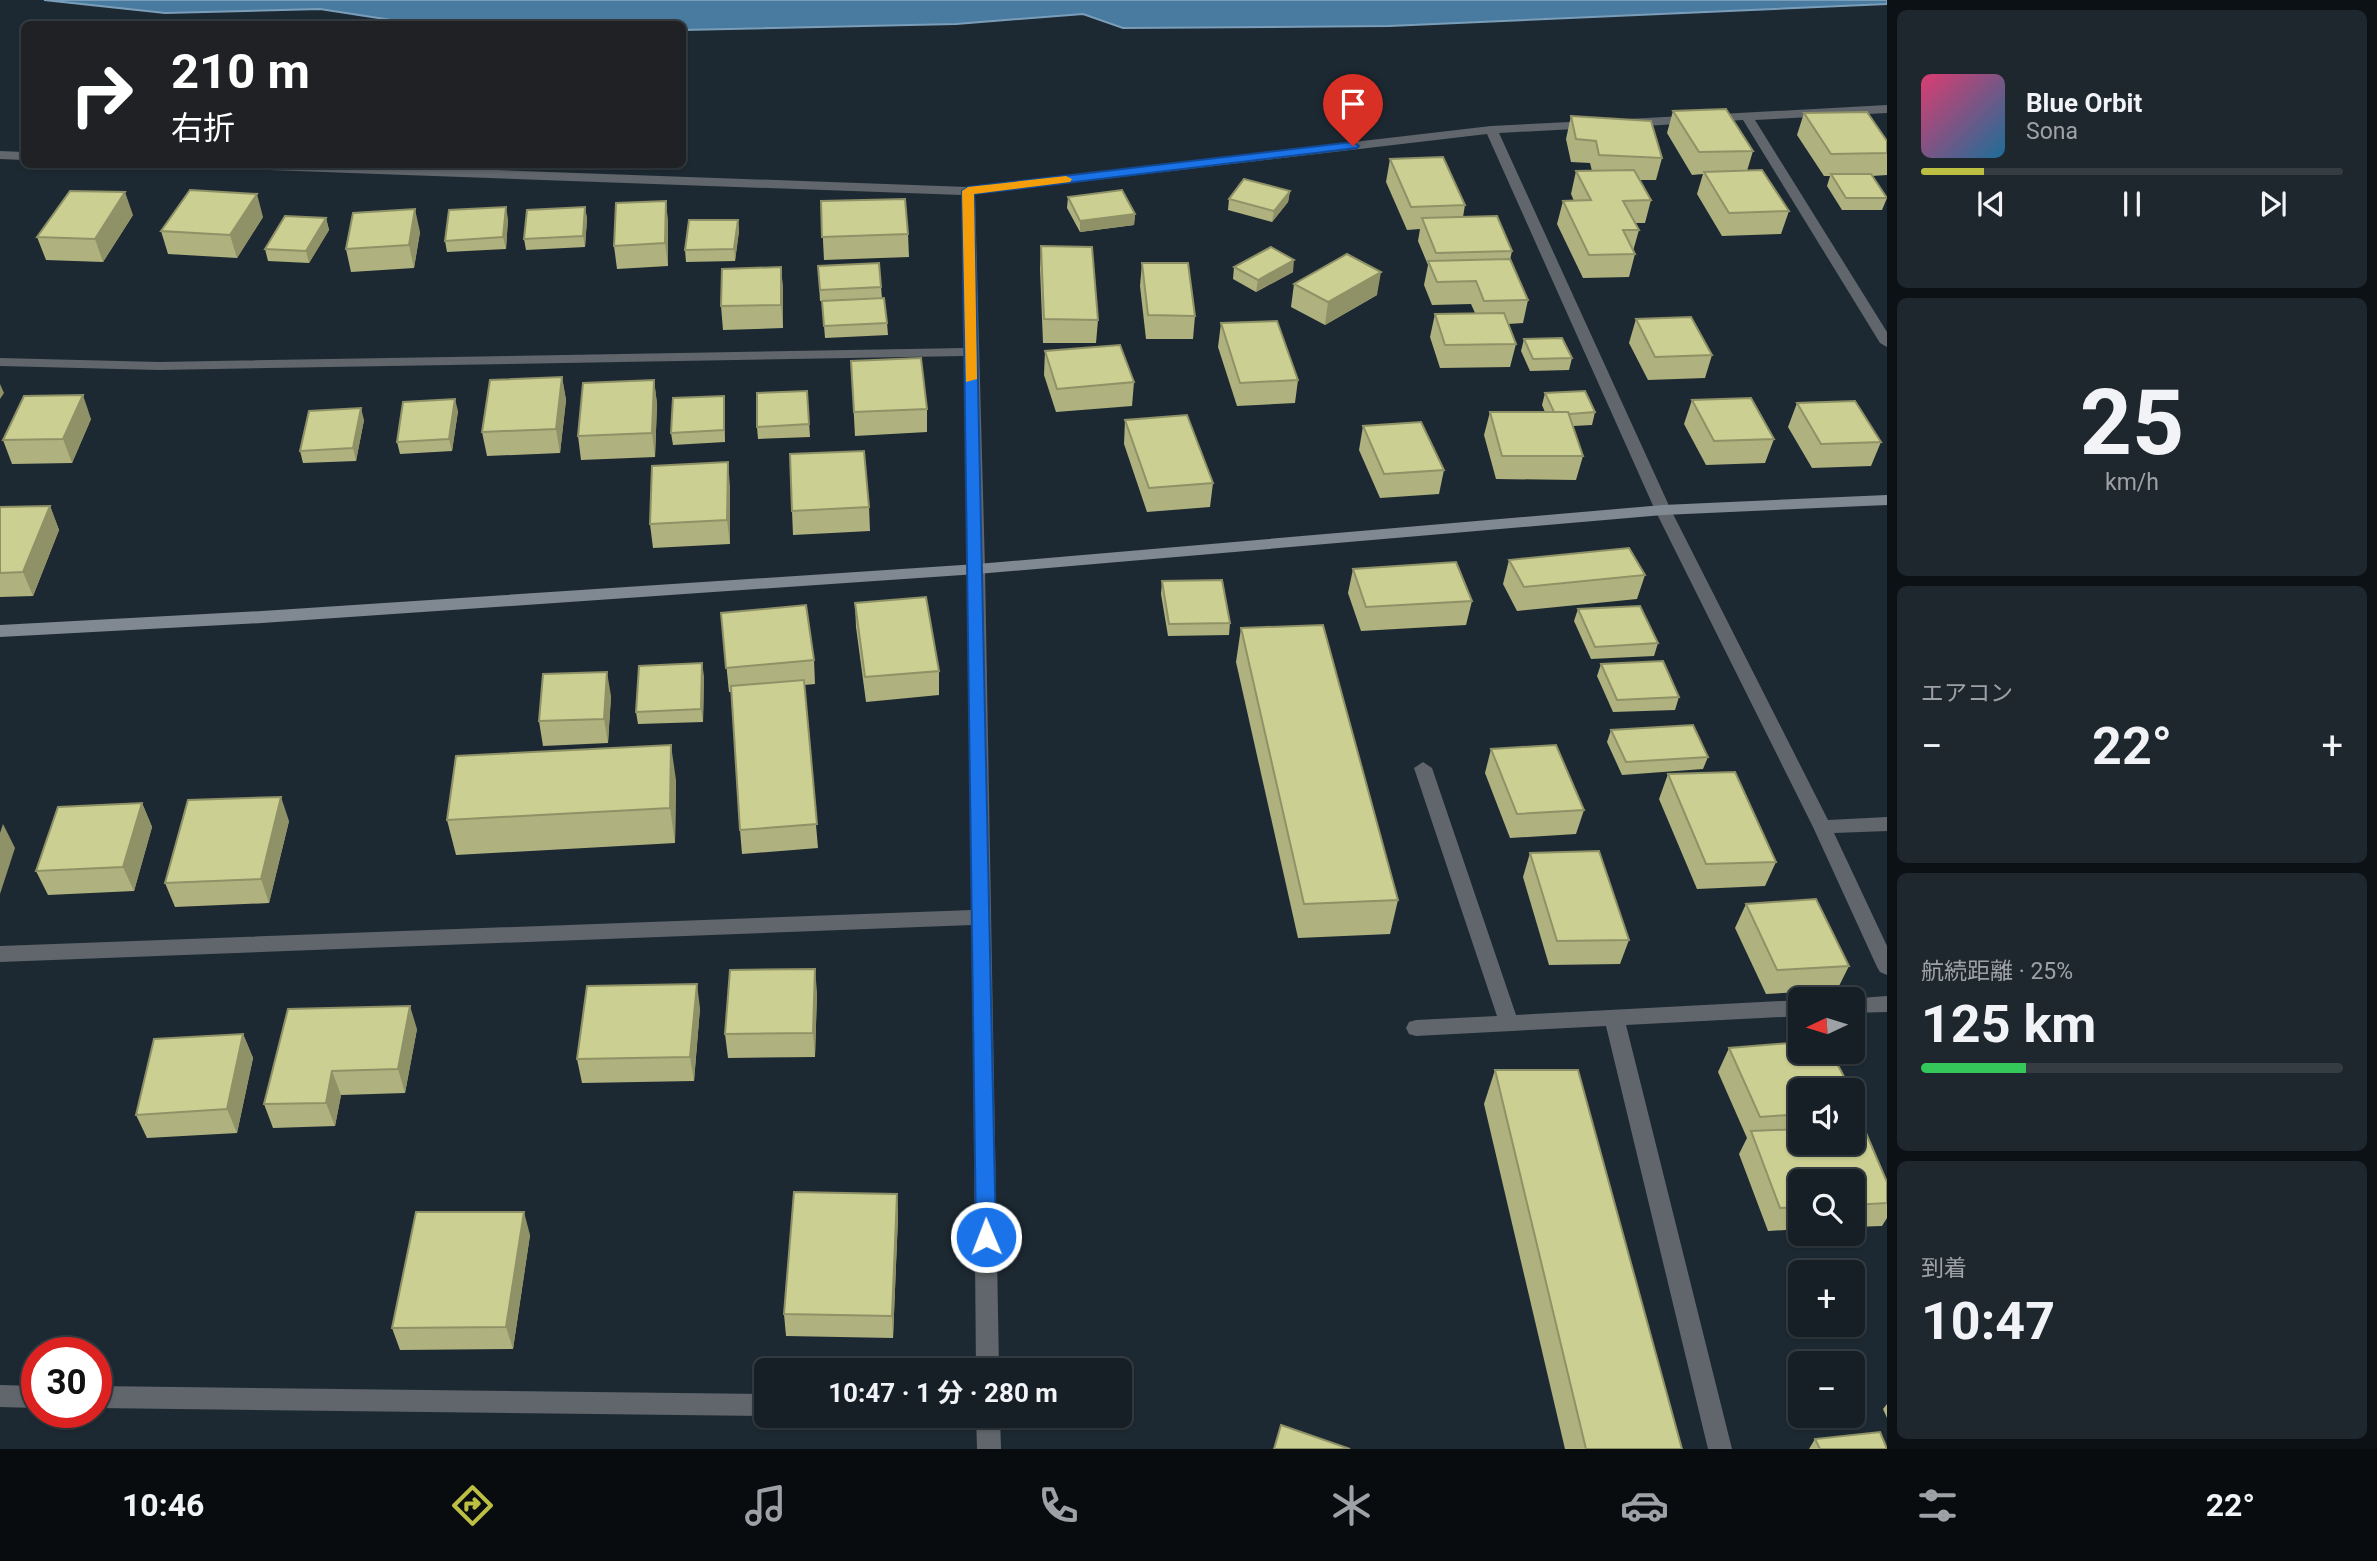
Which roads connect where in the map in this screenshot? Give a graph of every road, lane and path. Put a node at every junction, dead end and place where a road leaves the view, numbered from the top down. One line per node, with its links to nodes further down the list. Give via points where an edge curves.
1 (1887, 108): 2 (street)
2 (1747, 117): 3 (street); 8 (street)
3 (1491, 130): 7 (street); 12 (street)
4 (0, 155): 5 (street)
5 (21, 156)
6 (322, 168): 7 (street)
7 (968, 191): 9 (street)
8 (1887, 343)
9 (970, 352): 10 (street, via 159,366); 13 (street)
10 (0, 362)
11 (1887, 500): 12 (street)
12 (1663, 510): 13 (street); 17 (street)
13 (977, 569): 14 (street); 18 (street)
14 (0, 631)
15 (1423, 768): 25 (street)
16 (1887, 824): 17 (street)
17 (1822, 827): 20 (street)
18 (982, 917): 19 (street); 27 (street)
19 (0, 954)
20 (1887, 967)
21 (1887, 1004): 22 (street)
22 (1866, 1005)
23 (1788, 1009): 24 (street)
24 (1614, 1017): 25 (street); 34 (street)
25 (1509, 1023): 26 (street)
26 (1416, 1028)
27 (988, 1358)
28 (0, 1396): 29 (street)
29 (21, 1396)
30 (112, 1397): 31 (street)
31 (754, 1405)
32 (988, 1428): 33 (street)
33 (989, 1449)
34 (1720, 1449)

